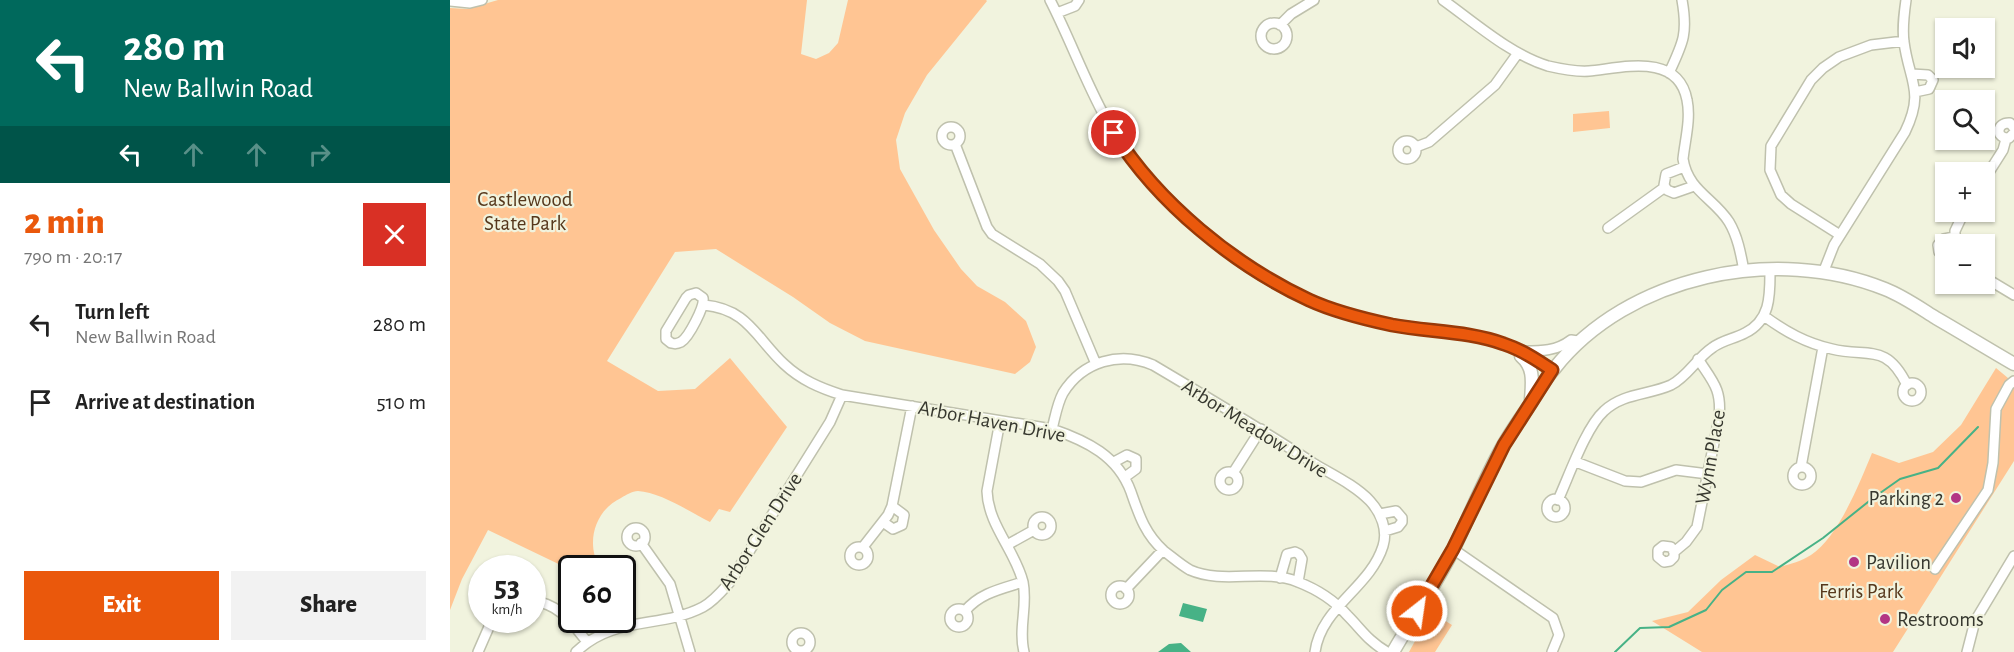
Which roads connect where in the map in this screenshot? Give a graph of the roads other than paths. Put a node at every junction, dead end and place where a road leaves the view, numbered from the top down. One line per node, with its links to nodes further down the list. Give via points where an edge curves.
1 (482, 0): 8 (street)
2 (1050, 0): 9 (street)
3 (1079, 0): 9 (street)
4 (1314, 0): 10 (street)
5 (1443, 0): 12 (street)
6 (1682, 0): 13 (street, via 1686,30)
7 (1906, 0): 11 (street)
8 (450, 1)
9 (1057, 14): 35 (street, via 1122,146 1175,206 1246,266 1338,311 1395,325 1481,338)
10 (1280, 25)
11 (1904, 41): 14 (street); 25 (street, via 1871,45 1839,57 1823,68 1810,80 1771,146 1772,180 1781,195)
12 (1518, 53): 13 (street, via 1538,63 1565,69 1589,71 1642,65); 19 (street, via 1495,85 1429,142)
13 (1669, 73): 21 (street, via 1687,98)
14 (1912, 74): 15 (street); 15 (street, via 1928,75 1933,80 1929,89)
15 (1915, 92): 25 (street, via 1905,132)
16 (2014, 128): 17 (street, via 2007,123 2000,126 1999,133)
17 (2010, 136): 20 (street)
18 (956, 144): 37 (street, via 987,226 1000,240 1040,264 1058,281)
19 (1416, 147)
20 (1995, 163)
21 (1684, 167): 22 (street); 23 (street, via 1666,174)
22 (1694, 186): 23 (street, via 1674,193); 27 (street, via 1730,223)
23 (1665, 187): 24 (street)
24 (1608, 228)
25 (1840, 235): 28 (street)
26 (1770, 270): 27 (main road); 28 (main road); 32 (street, via 1770,294)
27 (1744, 272): 33 (main road, via 1694,282 1644,299 1603,322)
28 (1823, 273): 38 (main road, via 1894,293)
29 (1995, 284): 30 (street)
30 (2014, 295)
31 (704, 305): 31 (street, Arbor Haven Drive, via 699,294 689,295 666,331 668,342 678,343 684,338); 43 (street, Arbor Haven Drive, via 729,310 757,332 793,372 822,389)
32 (1764, 316): 34 (street, via 1796,337); 36 (street, via 1752,329 1712,347)
33 (1578, 342): 35 (street, via 1571,340 1549,350); 39 (main road)
34 (1822, 346): 42 (street, via 1883,356 1896,367); 51 (street)
35 (1521, 351): 39 (street); 44 (main road, via 1532,374)
36 (1698, 359): 50 (street, via 1670,386 1624,398 1604,411 1591,428); 53 (street, Wynn Place, via 1717,388 1720,402)
37 (1096, 363): 47 (street, via 1064,393); 48 (street, Arbor Meadow Drive, via 1119,358 1142,360)
38 (2014, 364)
39 (1552, 370): 44 (main road)
40 (2014, 374): 41 (street)
41 (2011, 383): 68 (street, via 1996,409 1988,490)
42 (1907, 385)
43 (842, 394): 45 (street, Arbor Haven Drive); 76 (street, Arbor Glen Drive, via 830,422 730,582 712,601)
44 (1531, 403): 64 (main road, via 1504,445)
45 (912, 406): 46 (street, Arbor Haven Drive); 56 (street)
46 (999, 421): 47 (street, Arbor Haven Drive); 62 (street, via 987,503)
47 (1053, 429): 49 (street, Arbor Haven Drive, via 1084,441)
48 (1261, 429): 52 (street); 57 (street, Arbor Meadow Drive, via 1364,495)
49 (1114, 462): 54 (street, Arbor Haven Drive); 54 (street, via 1127,455 1136,459 1136,469)
50 (1576, 462): 53 (street, via 1625,481 1641,482 1676,470); 55 (street)
51 (1802, 467)
52 (1233, 473)
53 (1708, 474): 66 (street, Wynn Place, via 1696,527)
54 (1125, 477): 65 (street, Arbor Haven Drive, via 1147,534)
55 (1558, 500)
56 (892, 506): 58 (street); 58 (street, via 904,515 902,525 893,529)
57 (1380, 514): 60 (street, Arbor Meadow Drive); 60 (street, via 1396,511 1402,518 1398,527)
58 (883, 522): 63 (street)
59 (1034, 530): 62 (street)
60 (1385, 531): 74 (street, via 1383,548 1375,564)
61 (642, 543): 76 (street, via 670,584)
62 (1007, 545): 70 (street)
63 (863, 548)
64 (1453, 549): 85 (main road); 86 (street, via 1553,618 1559,635)
65 (1163, 550): 69 (street, Arbor Haven Drive, via 1188,569 1202,574); 72 (street)
66 (1674, 552)
67 (2014, 556): 87 (street, via 1975,621)
68 (1935, 569)
69 (1280, 578): 71 (street, Arbor Haven Drive); 71 (street, via 1287,554 1295,552 1302,559)
70 (1023, 582): 75 (street, via 987,593); 82 (street)
71 (1298, 582): 74 (street, Arbor Haven Drive)
72 (1126, 589)
73 (546, 604): 78 (street, via 563,612)
74 (1338, 606): 83 (street, via 1322,628); 84 (street, Arbor Haven Drive, via 1370,641)
75 (964, 611)
76 (679, 615): 78 (street, Arbor Glen Drive, via 619,627); 81 (street)
77 (486, 633): 79 (street)
78 (587, 642): 80 (street, Arbor Glen Drive)
79 (478, 652)
80 (576, 652)
81 (690, 652)
82 (1024, 652)
83 (1315, 652)
84 (1387, 652)
85 (1393, 652)
86 (1552, 652)
87 (1967, 652)

